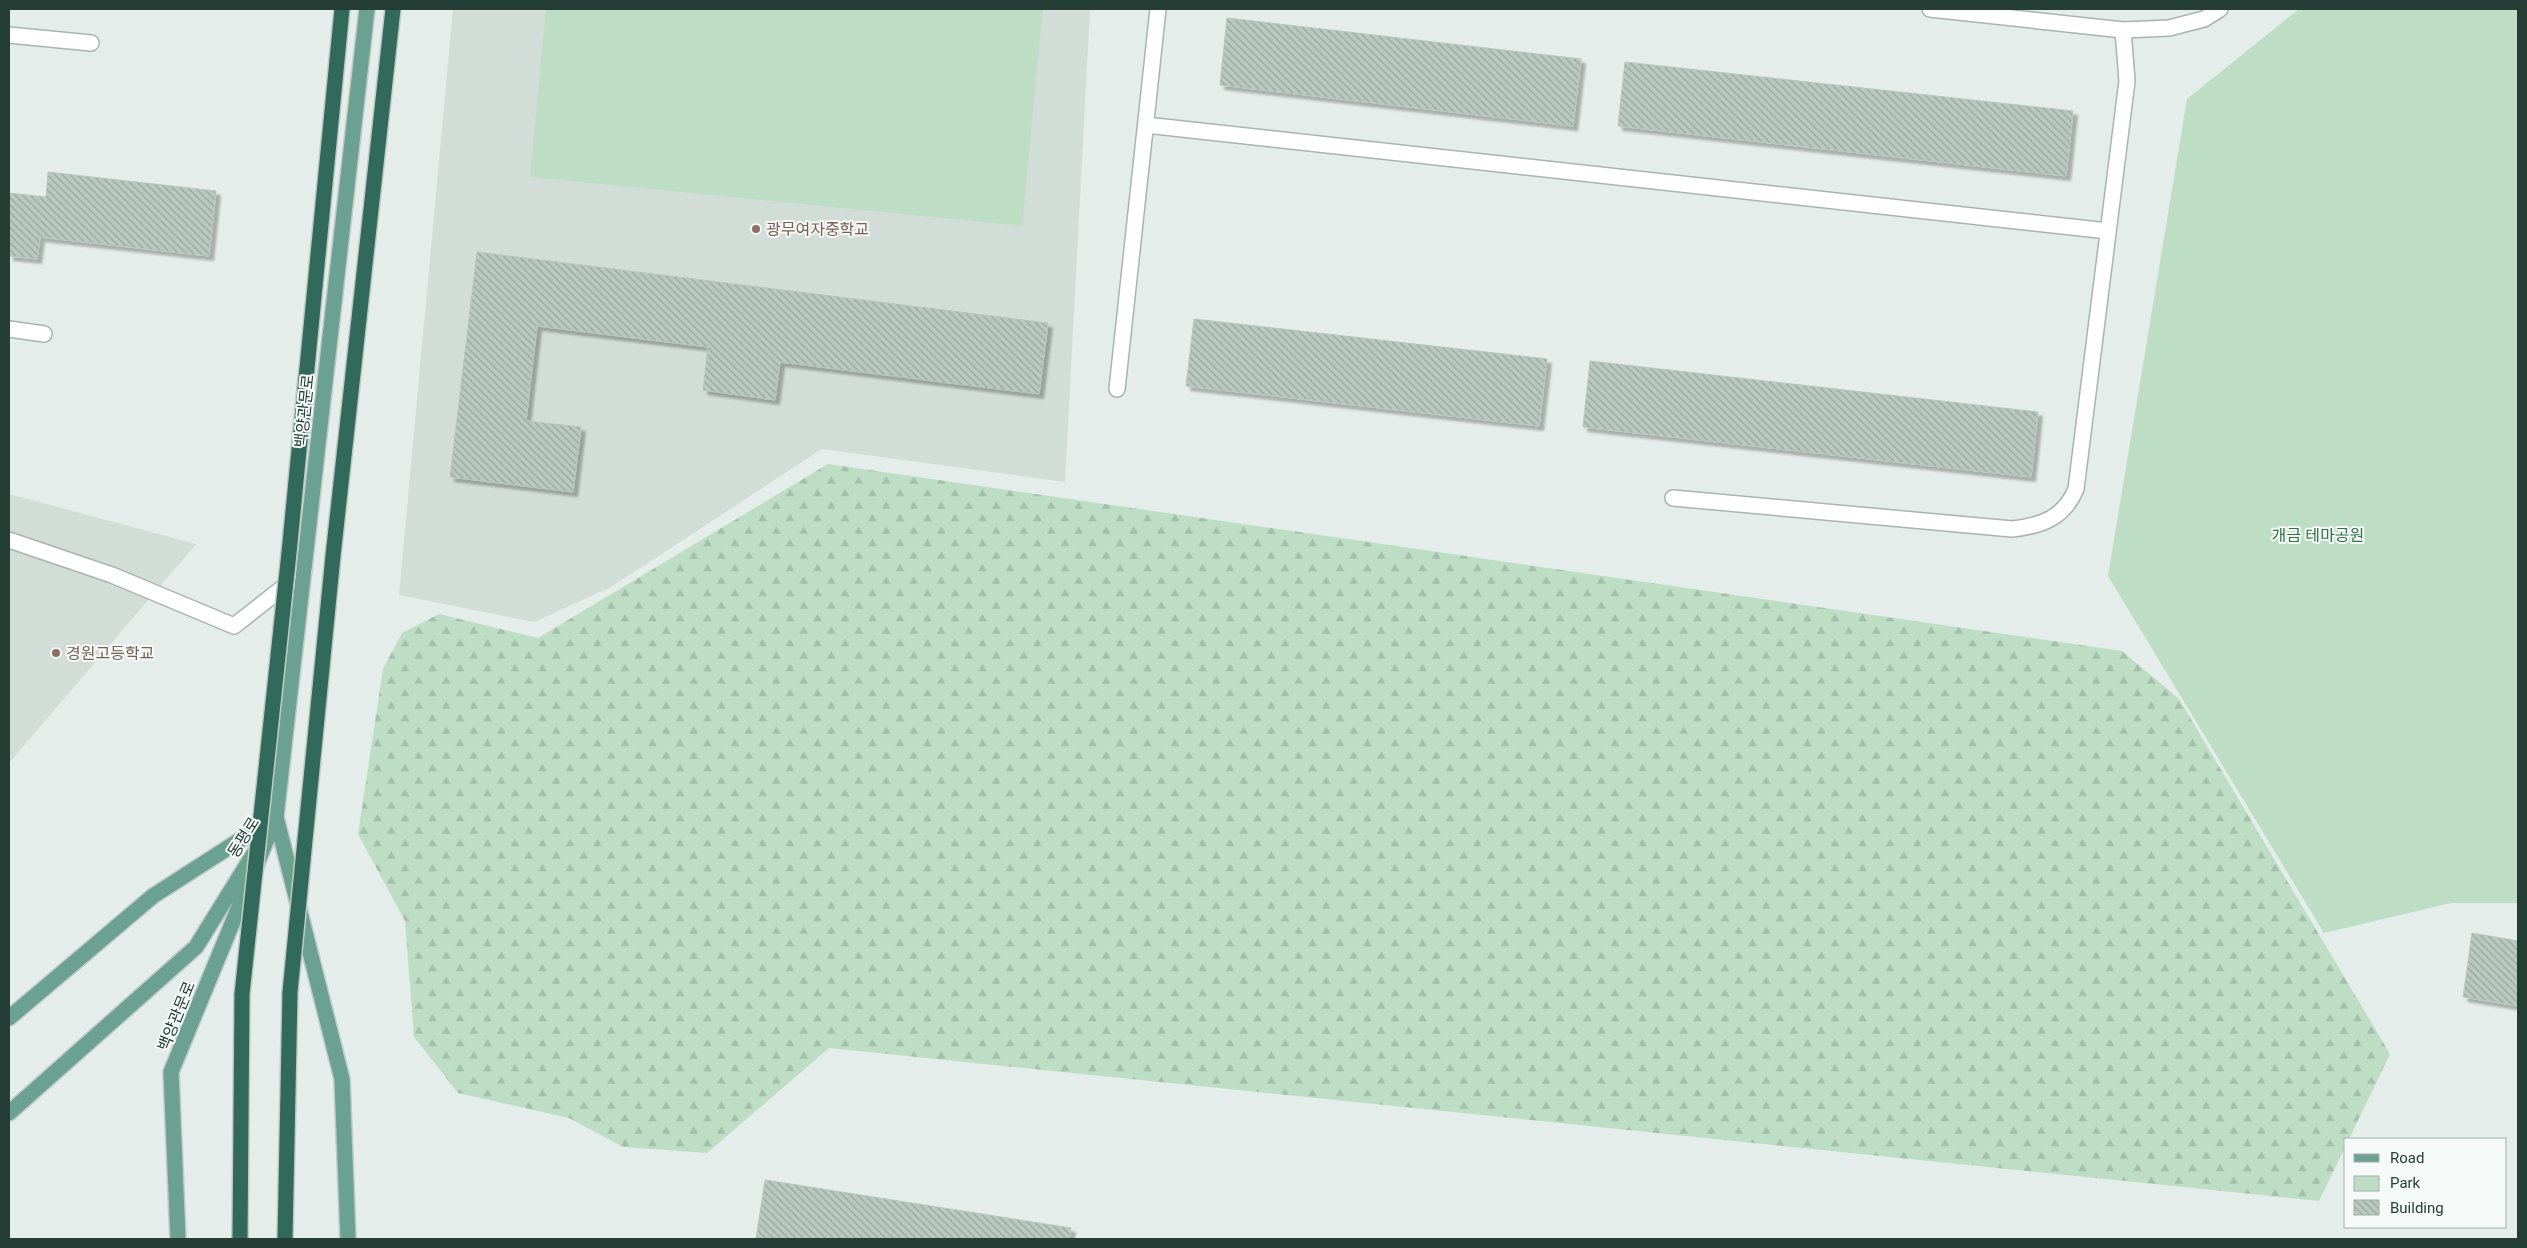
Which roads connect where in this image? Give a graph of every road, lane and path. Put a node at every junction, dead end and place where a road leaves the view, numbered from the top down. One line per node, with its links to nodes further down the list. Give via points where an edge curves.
1 (342, 9): 22 (highway, bridge, via 242,994)
2 (367, 9): 17 (main road, 백양관문로)
3 (393, 9): 23 (highway, bridge, via 333,556 290,992)
4 (1158, 9): 10 (street)
5 (1930, 9): 7 (street)
6 (2220, 9): 7 (street, via 2204,19 2169,28)
7 (2123, 30): 11 (street, via 2126,81)
8 (9, 35): 9 (street)
9 (91, 43)
10 (1146, 125): 11 (street); 14 (street)
11 (2108, 231): 15 (street, via 2076,489 2071,501 2055,516 2036,526 2012,529)
12 (9, 329): 13 (street)
13 (44, 334)
14 (1117, 389)
15 (1673, 498)
16 (9, 540): 17 (street, via 112,575 234,626)
17 (304, 571): 18 (main road, 백양관문로)
18 (276, 818): 19 (main road, 동평로, via 153,896); 20 (main road, 동평로, via 196,947); 21 (main road, 백양관문로, via 172,1072); 24 (main road, 백양관문로, via 342,1079)
19 (9, 1018)
20 (9, 1113)
21 (178, 1239)
22 (240, 1239)
23 (285, 1239)
24 (348, 1239)

